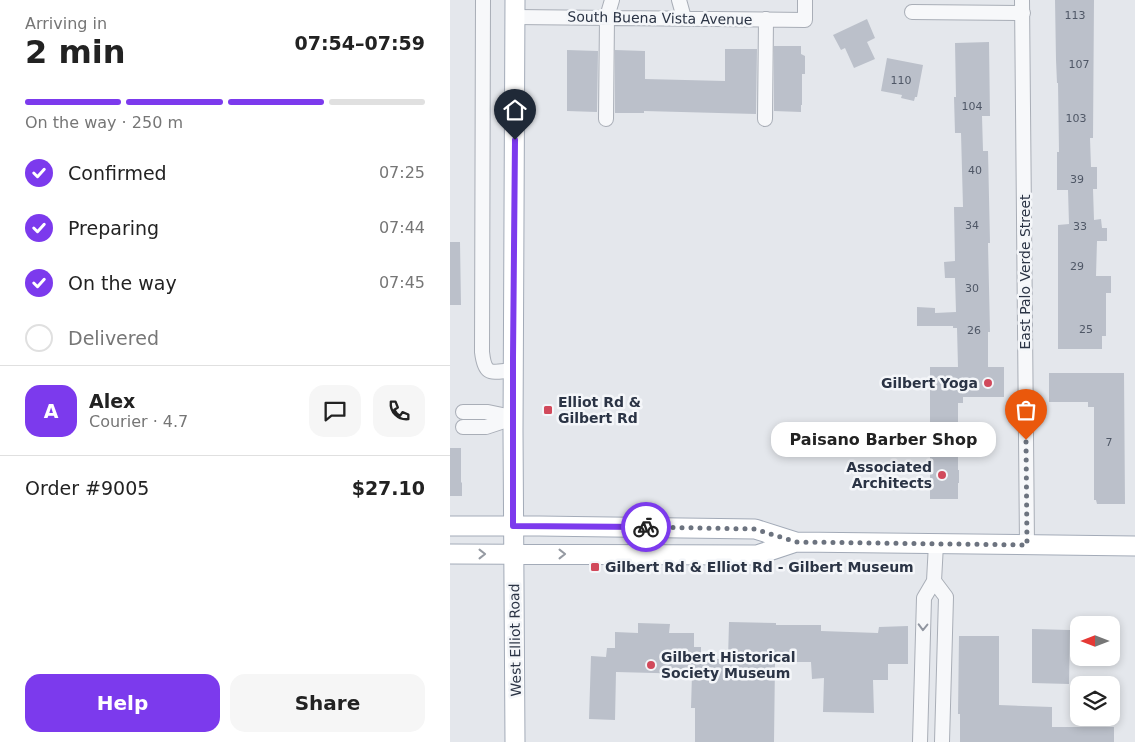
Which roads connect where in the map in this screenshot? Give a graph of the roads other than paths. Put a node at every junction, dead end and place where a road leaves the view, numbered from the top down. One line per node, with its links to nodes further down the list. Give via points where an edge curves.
1 (483, 0): 13 (street, via 482,352 483,364 491,372)
2 (612, 0): 8 (street)
3 (679, 0): 9 (street)
4 (804, 0): 10 (street, South Buena Vista Avenue, via 805,20)
5 (1022, 6): 7 (street); 21 (street, East Palo Verde Street)
6 (515, 8): 8 (street, South Buena Vista Avenue); 13 (main road, West Elliot Road)
7 (912, 12)
8 (606, 18): 9 (street, South Buena Vista Avenue); 11 (street)
9 (684, 18): 10 (street, South Buena Vista Avenue)
10 (766, 19): 12 (street)
11 (606, 119)
12 (765, 119)
13 (513, 370): 15 (main road, West Elliot Road)
14 (463, 412): 15 (street, via 488,412)
15 (513, 418): 16 (street, via 486,427); 18 (main road, West Elliot Road)
16 (463, 427)
17 (450, 526): 18 (main road)
18 (513, 540): 19 (main road, via 755,529); 19 (main road, one-way to 19, via 757,555); 23 (main road, one-way to 18); 29 (main road, West Elliot Road)
19 (796, 542): 20 (main road)
20 (936, 544): 21 (main road); 24 (street)
21 (1027, 545): 22 (main road)
22 (1135, 546)
23 (450, 554)
24 (934, 581): 25 (street, one-way to 25, via 924,598); 26 (street, via 946,597)
25 (922, 678): 26 (street); 27 (street)
26 (944, 678): 28 (street)
27 (921, 735): 28 (street)
28 (943, 736)
29 (516, 742)

